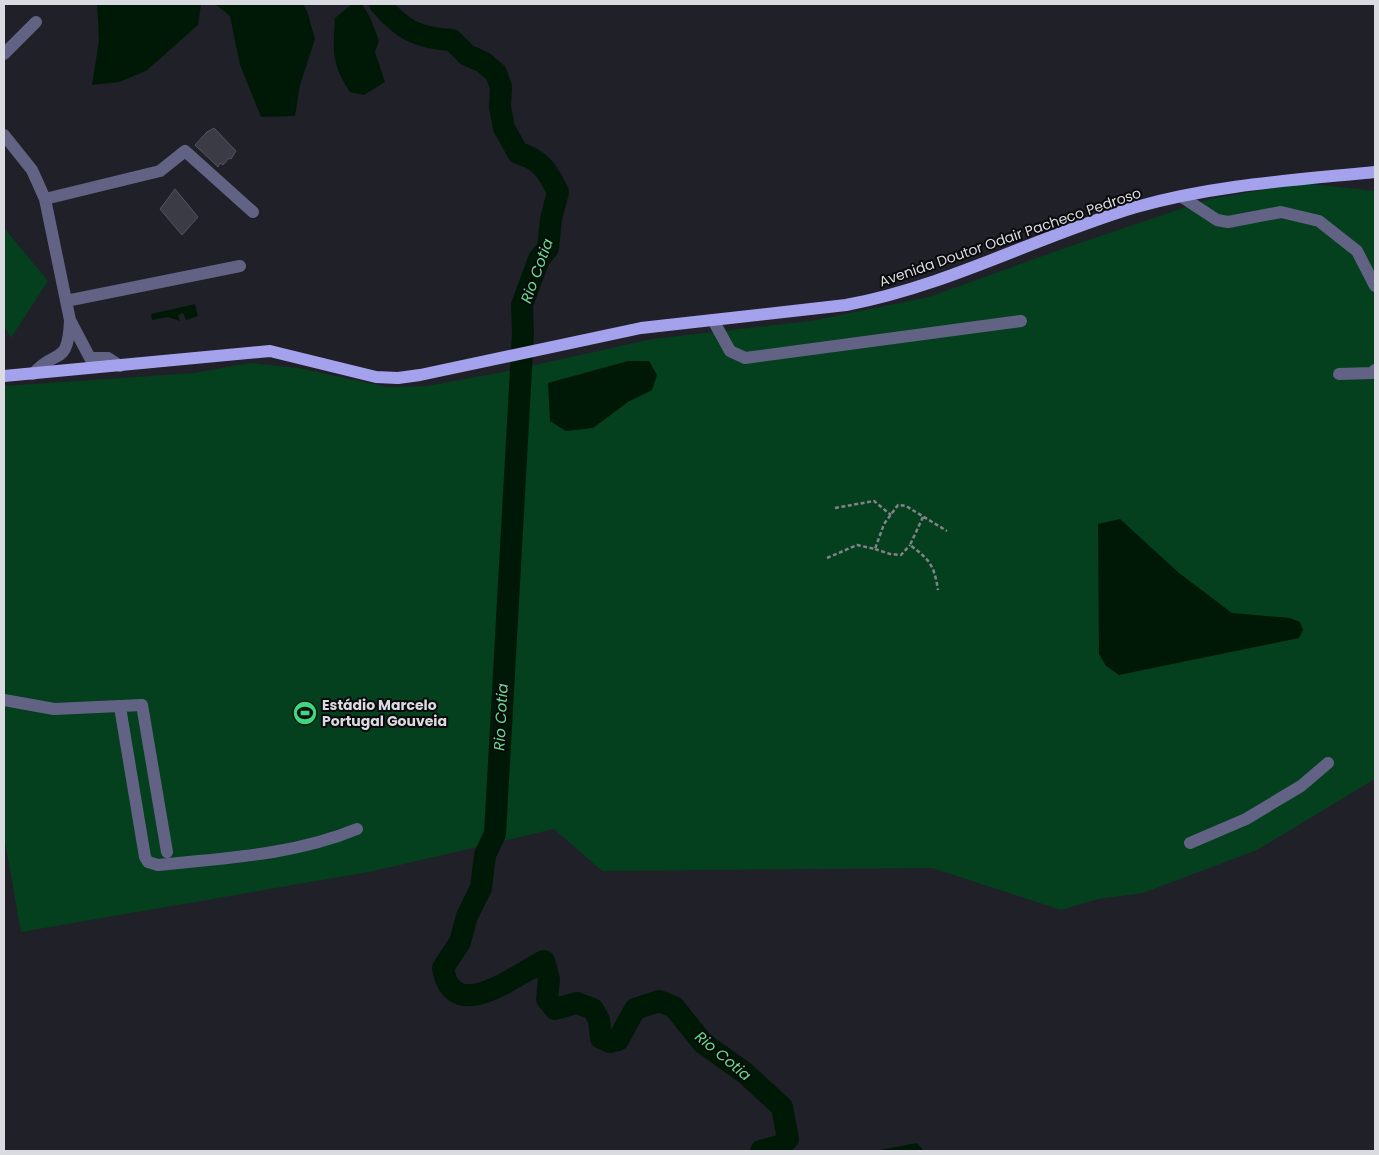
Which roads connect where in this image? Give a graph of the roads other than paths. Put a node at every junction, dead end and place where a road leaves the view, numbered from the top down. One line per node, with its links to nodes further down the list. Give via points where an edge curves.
1 (36, 22): 2 (lane)
2 (4, 54)
3 (4, 135): 6 (lane, via 32,170)
4 (1375, 172): 5 (main road, Avenida Doutor Odair Pacheco Pedroso, via 1240,186)
5 (1182, 197): 9 (lane, via 1217,220 1228,222 1282,212 1319,222 1357,251); 12 (main road, Avenida Doutor Odair Pacheco Pedroso, via 1136,207 960,274 879,299)
6 (45, 199): 7 (lane, via 160,171 185,152); 10 (lane)
7 (253, 212)
8 (240, 266): 10 (lane)
9 (1375, 286)
10 (66, 301): 11 (lane)
11 (70, 320): 14 (lane, via 90,358 108,358); 16 (lane, via 69,343 64,352 40,365)
12 (713, 320): 13 (lane, via 730,351 745,358); 14 (main road, Avenida Doutor Odair Pacheco Pedroso, via 641,328 398,378 351,372 270,351)
13 (1021, 321)
14 (120, 366): 16 (main road, Avenida Doutor Odair Pacheco Pedroso)
15 (1375, 370): 17 (lane, via 1372,373)
16 (33, 374): 18 (main road, Avenida Doutor Odair Pacheco Pedroso)
17 (1339, 374)
18 (4, 376)
19 (4, 700): 20 (lane, via 54,709)
20 (120, 707): 22 (lane, via 148,862 158,866 284,850 336,838); 24 (lane, via 142,705)
21 (1328, 763): 23 (lane, via 1301,786 1246,819)
22 (357, 829)
23 (1190, 844)
24 (167, 852)

